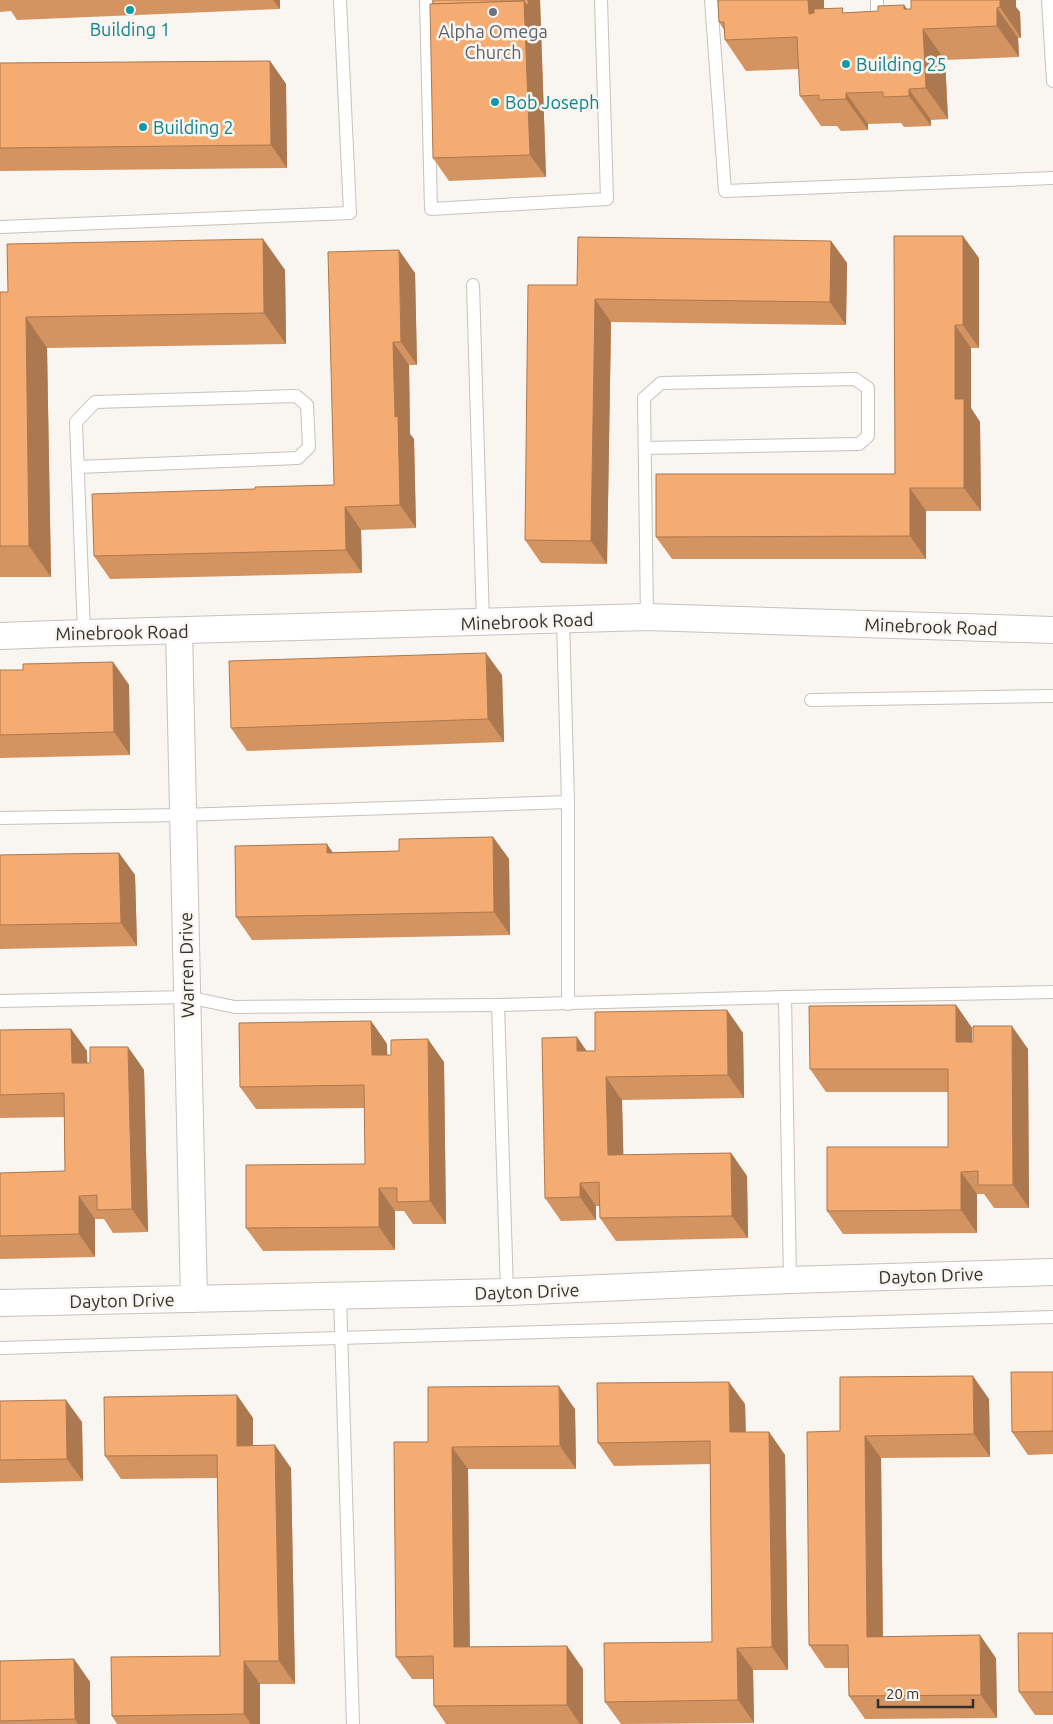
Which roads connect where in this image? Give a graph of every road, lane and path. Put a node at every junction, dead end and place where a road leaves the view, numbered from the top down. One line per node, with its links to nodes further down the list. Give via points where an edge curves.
1 (340, 0): 10 (lane, via 350,213)
2 (426, 0): 3 (lane, via 431,208 608,198)
3 (601, 0)
4 (710, 0): 9 (lane, via 725,191)
5 (877, 0): 7 (lane)
6 (1048, 0): 8 (lane)
7 (877, 14)
8 (1053, 81)
9 (1053, 178)
10 (0, 227)
11 (473, 285): 16 (lane)
12 (645, 448): 12 (lane, via 644,398 661,383 855,379 868,388 868,436 859,444); 14 (lane)
13 (78, 467): 13 (lane, via 76,422 95,402 296,396 307,405 309,447 298,458); 19 (lane)
14 (647, 617): 15 (street, Minebrook Road); 17 (street, Minebrook Road)
15 (563, 620): 16 (street, Minebrook Road); 23 (lane)
16 (482, 622): 18 (street, Minebrook Road)
17 (1053, 630)
18 (179, 631): 19 (street, Minebrook Road); 24 (street, Warren Drive)
19 (84, 633): 20 (street, Minebrook Road)
20 (0, 636)
21 (1053, 696): 22 (lane)
22 (811, 700)
23 (568, 802): 24 (lane); 30 (lane)
24 (182, 815): 25 (lane); 27 (street, Warren Drive)
25 (0, 818)
26 (1053, 992): 28 (lane)
27 (187, 997): 29 (lane); 31 (lane, via 234,1007); 36 (street, Warren Drive)
28 (785, 997): 30 (lane); 33 (lane)
29 (0, 1001)
30 (568, 1004): 31 (lane)
31 (498, 1005): 34 (lane)
32 (1053, 1272): 33 (street, Dayton Drive)
33 (790, 1280): 34 (street, Dayton Drive)
34 (507, 1292): 35 (street, Dayton Drive)
35 (340, 1296): 36 (street, Dayton Drive); 39 (lane)
36 (194, 1299): 37 (street, Dayton Drive)
37 (0, 1303)
38 (1053, 1317): 39 (lane)
39 (341, 1339): 40 (lane); 41 (lane)
40 (0, 1348)
41 (353, 1724)

